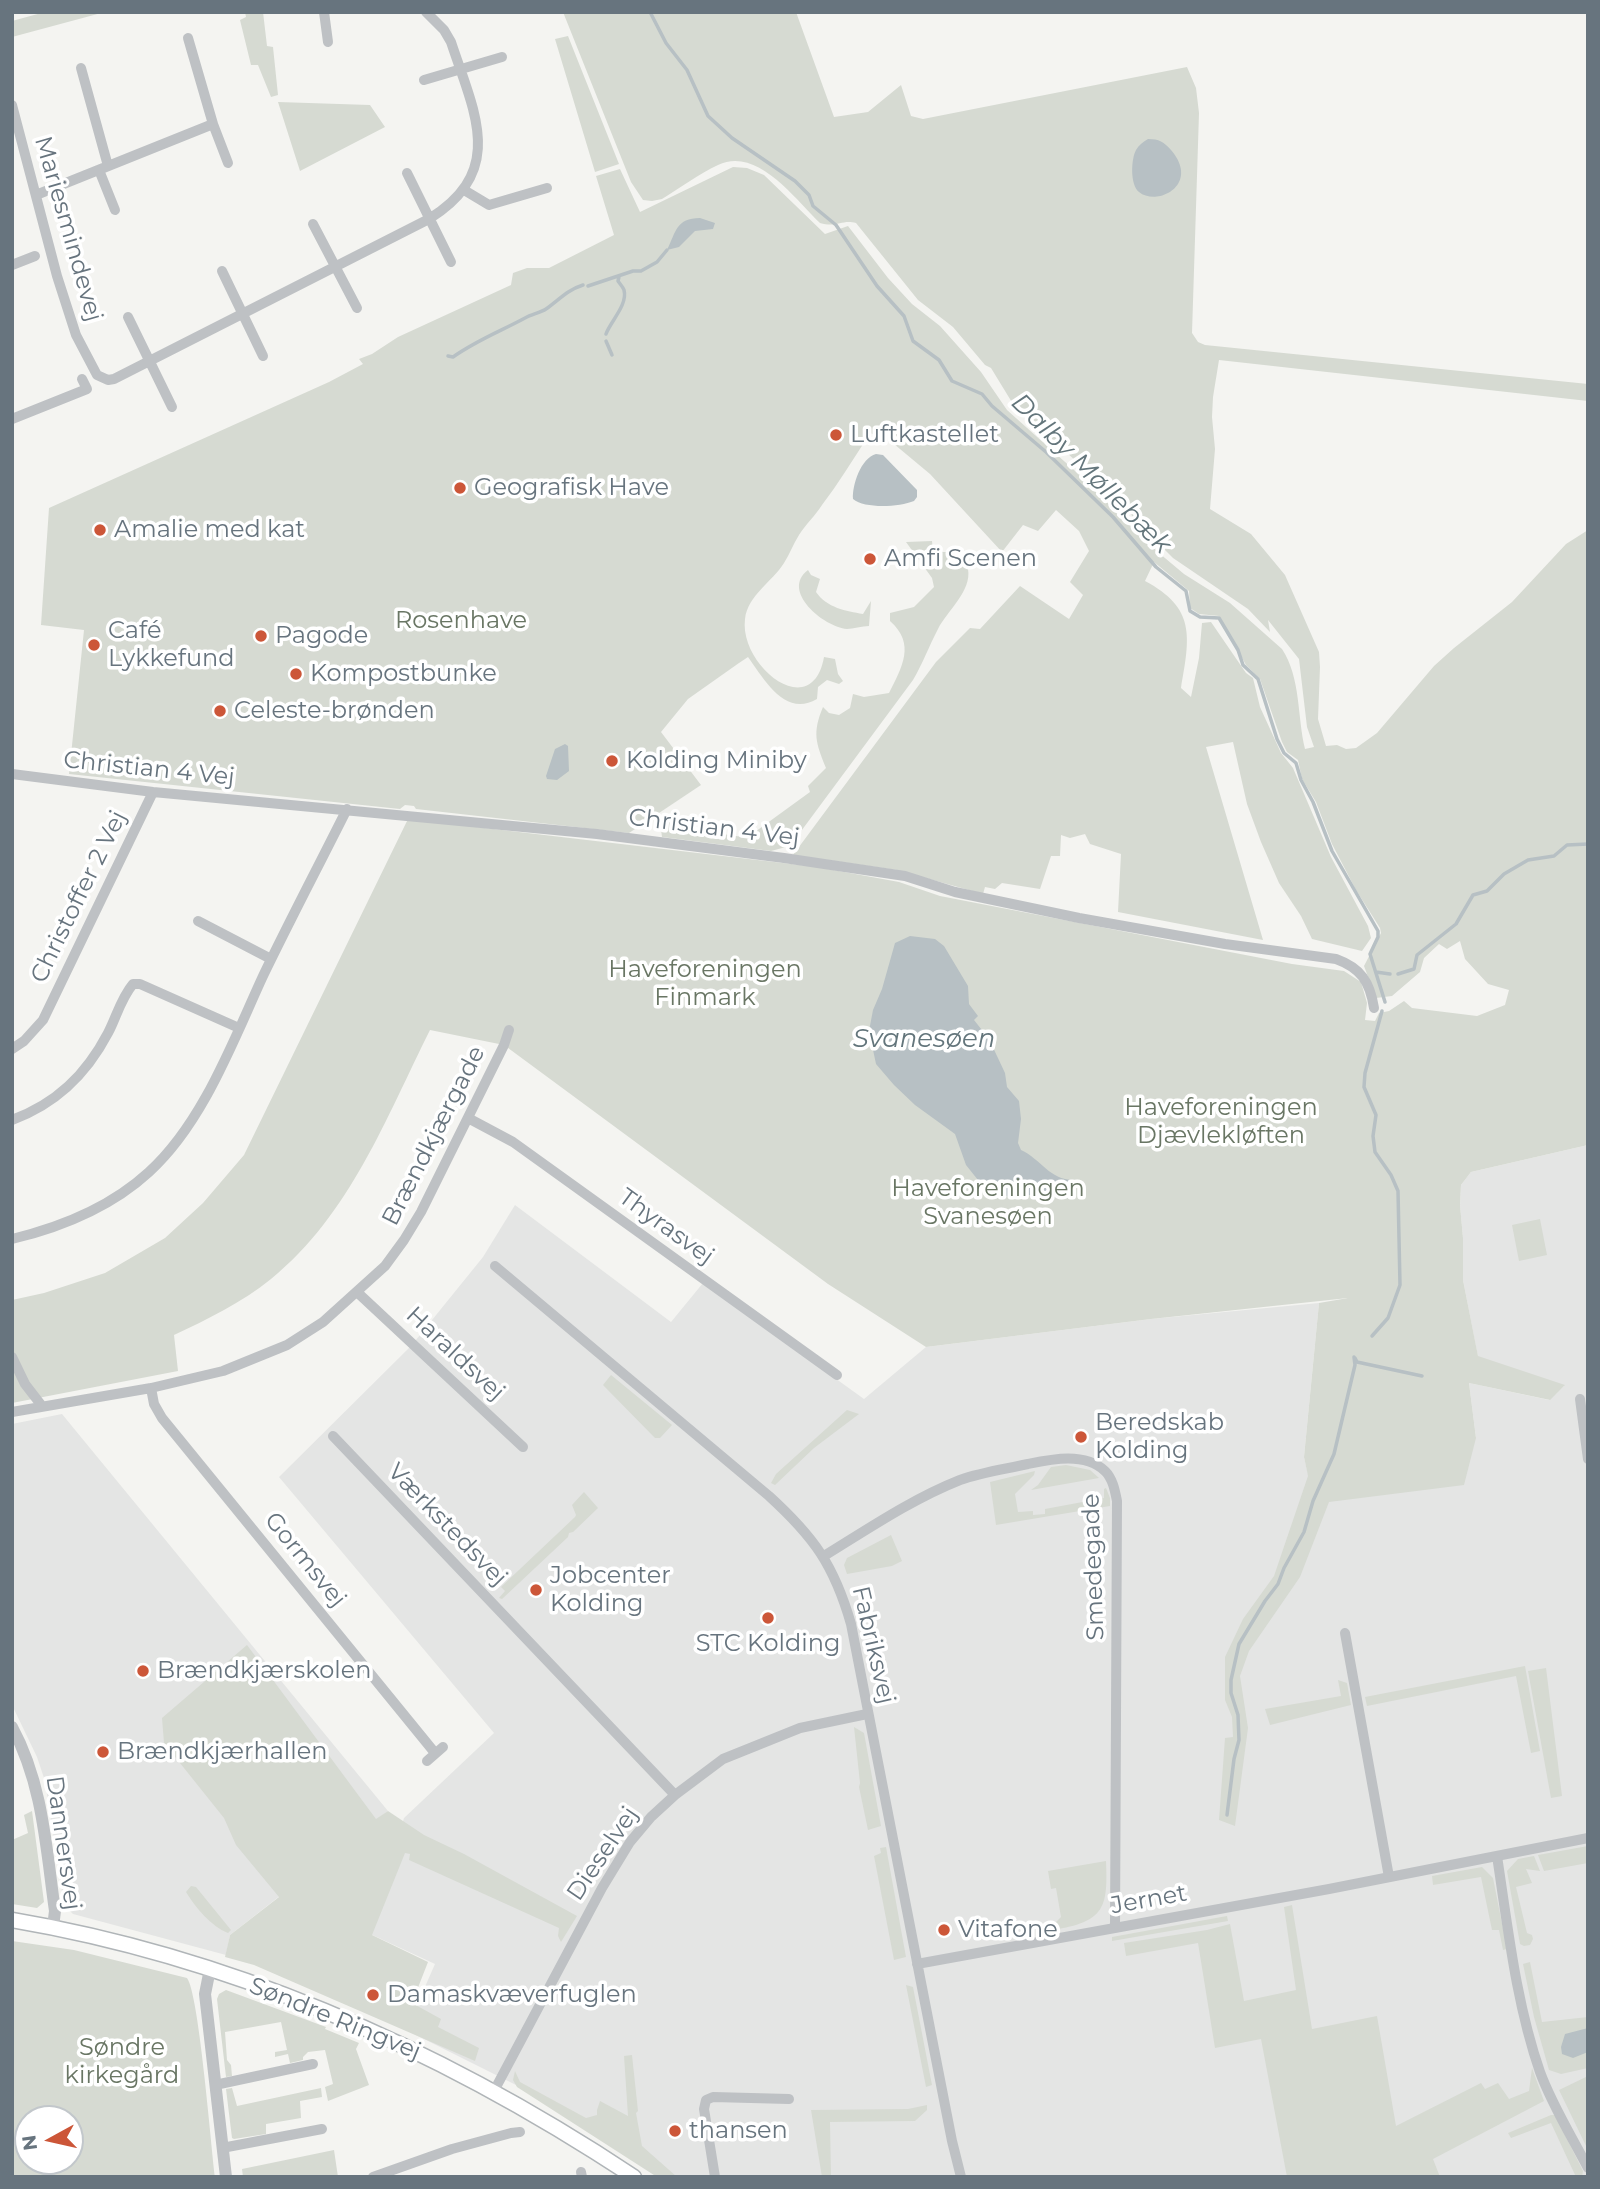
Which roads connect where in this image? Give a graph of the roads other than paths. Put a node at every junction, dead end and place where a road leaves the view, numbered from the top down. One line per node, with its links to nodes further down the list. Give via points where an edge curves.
1 (324, 12): 4 (street)
2 (426, 12): 7 (street, via 447,36)
3 (188, 38): 10 (street)
4 (328, 42)
5 (502, 57): 7 (street)
6 (81, 68): 12 (street)
7 (460, 70): 8 (street); 15 (street, via 478,136 476,164)
8 (424, 80)
9 (12, 105): 16 (street, Mariesmindevej)
10 (213, 124): 11 (street); 12 (street)
11 (228, 163)
12 (103, 168): 16 (street); 17 (street)
13 (407, 173): 18 (street)
14 (547, 188): 15 (street, via 489,205)
15 (464, 190): 18 (street)
16 (36, 195): 29 (street, Mariesmindevej, via 67,310 97,375 114,379)
17 (115, 210)
18 (429, 219): 21 (street); 23 (street)
19 (313, 224): 23 (street)
20 (35, 256): 22 (street)
21 (451, 262)
22 (12, 265)
23 (335, 267): 25 (street); 26 (street)
24 (222, 271): 26 (street)
25 (357, 308)
26 (243, 314): 28 (street); 29 (street)
27 (128, 317): 29 (street)
28 (263, 356)
29 (149, 361): 31 (street)
30 (82, 379): 32 (street, via 87,389)
31 (172, 407)
32 (12, 419)
33 (12, 774): 34 (street, Christian 4 Vej)
34 (153, 792): 35 (street, Christian 4 Vej); 41 (street, Christoffer 2 Vej, via 43,1020)
35 (346, 810): 37 (street); 38 (street, Christian 4 Vej, via 597,834 850,867 1079,918 1336,959 1364,976)
36 (198, 921): 37 (street)
37 (271, 959): 39 (street)
38 (1374, 1008)
39 (239, 1028): 43 (street, via 133,984 108,1034 74,1082 44,1106); 44 (street, via 200,1105 151,1171 86,1215)
40 (509, 1030): 42 (street, Brændkjærgade)
41 (12, 1049)
42 (468, 1118): 46 (street, Brændkjærgade, via 404,1240); 48 (street, Thyrasvej, via 513,1142)
43 (12, 1121)
44 (12, 1239)
45 (495, 1266): 56 (street, Fabriksvej, via 769,1496 800,1524)
46 (358, 1293): 49 (street, Brændkjærgade, via 287,1345 223,1371); 54 (street, Haraldsvej)
47 (12, 1357): 51 (street)
48 (837, 1375)
49 (152, 1388): 51 (street, Brændkjærgade); 60 (street, Gormsvej, via 162,1418 439,1750)
50 (1580, 1399): 55 (street)
51 (42, 1406): 52 (street, Brændkjærgade)
52 (12, 1412)
53 (333, 1436): 61 (street, Værkstedsvej)
54 (523, 1447)
55 (1588, 1459)
56 (824, 1556): 58 (street, Fabriksvej, via 841,1589 851,1624); 67 (street, Smedegade, via 909,1504 962,1480 1069,1458 1105,1471 1117,1501)
57 (1345, 1633): 64 (street)
58 (867, 1714): 61 (street, Dieselvej, via 800,1728 759,1743 723,1759); 68 (street, Fabriksvej)
59 (12, 1727): 66 (street, Dannersvej, via 39,1797 55,1911)
60 (427, 1760)
61 (675, 1796): 72 (street, Dieselvej, via 630,1842)
62 (1588, 1838): 63 (street, Jernet)
63 (1497, 1856): 64 (street, Jernet); 77 (street, via 1529,2036 1541,2074)
64 (1389, 1877): 67 (street, Jernet)
65 (12, 1920): 66 (main road, Søndre Ringvej)
66 (53, 1927): 69 (main road, Søndre Ringvej)
67 (1115, 1927): 68 (street, Jernet)
68 (917, 1964): 82 (street, Fabriksvej)
69 (209, 1969): 71 (street, via 205,1994); 72 (main road, Søndre Ringvej, via 337,2015)
70 (313, 2064): 71 (street)
71 (215, 2085): 76 (street)
72 (494, 2091): 80 (main road, Søndre Ringvej)
73 (789, 2099): 81 (street, via 706,2100)
74 (322, 2129): 76 (street)
75 (520, 2132): 79 (street, via 452,2149)
76 (222, 2148): 78 (street)
77 (1588, 2168)
78 (226, 2177)
79 (373, 2177)
80 (634, 2177)
81 (715, 2177)
82 (961, 2177)

